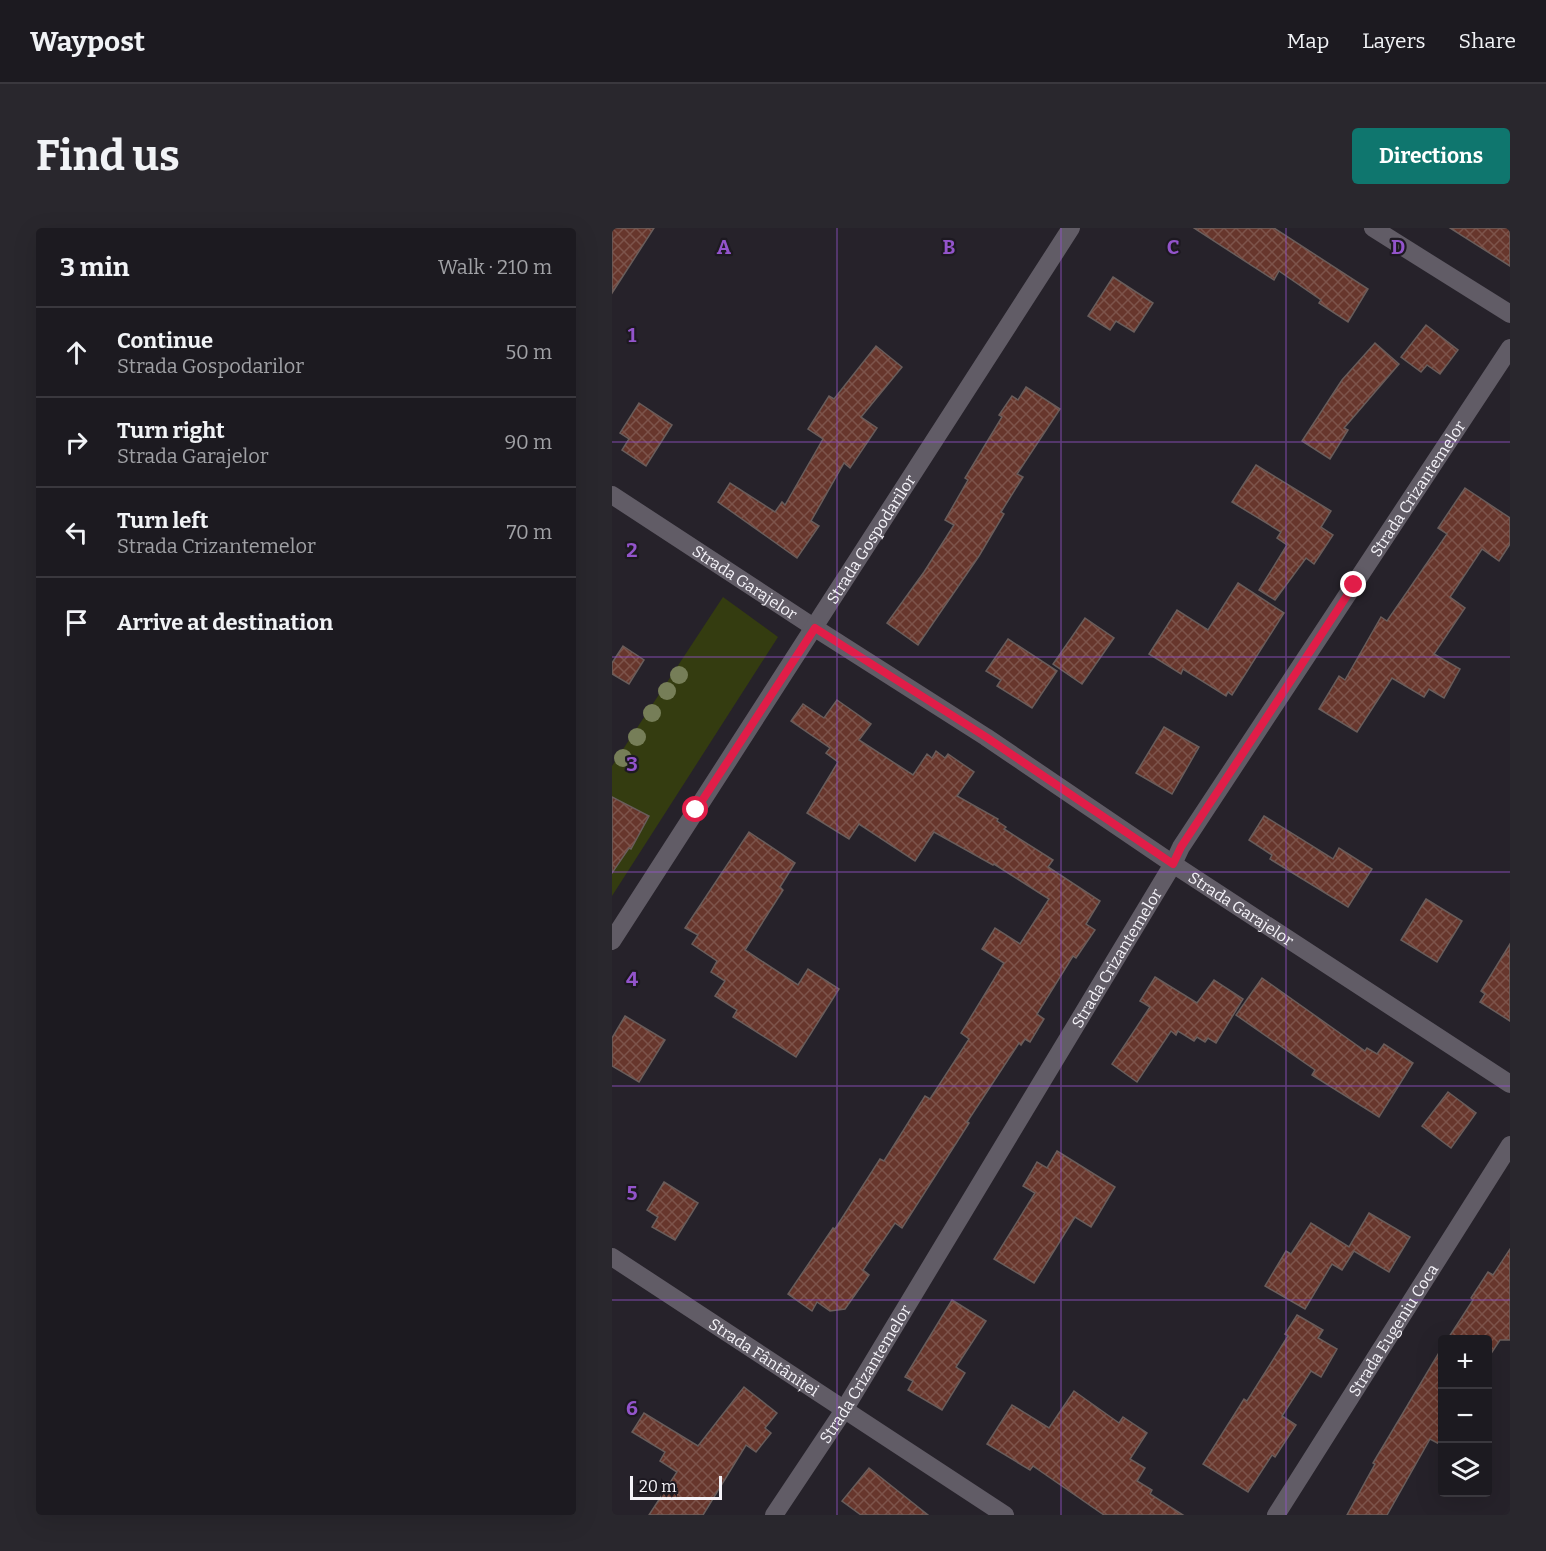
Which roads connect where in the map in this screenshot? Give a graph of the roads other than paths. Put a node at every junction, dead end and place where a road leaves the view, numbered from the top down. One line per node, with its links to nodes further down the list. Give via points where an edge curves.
1 (1071, 228): 6 (street, Strada Gospodarilor)
2 (1373, 228): 3 (street)
3 (1510, 314)
4 (1510, 348): 7 (street, Strada Crizantemelor, via 1187,837)
5 (612, 495): 6 (street, Strada Garajelor)
6 (815, 628): 7 (street, Strada Garajelor, via 986,737); 8 (street, Strada Gospodarilor)
7 (1173, 864): 9 (street, Strada Garajelor); 12 (street, Strada Crizantemelor)
8 (612, 941)
9 (1510, 1084)
10 (1510, 1145): 15 (street, Strada Eugeniu Coca)
11 (612, 1257): 12 (street, Strada Fântâniței)
12 (844, 1410): 13 (street, Strada Crizantemelor); 14 (street, Strada Fântâniței)
13 (774, 1515)
14 (1005, 1515)
15 (1276, 1515)

